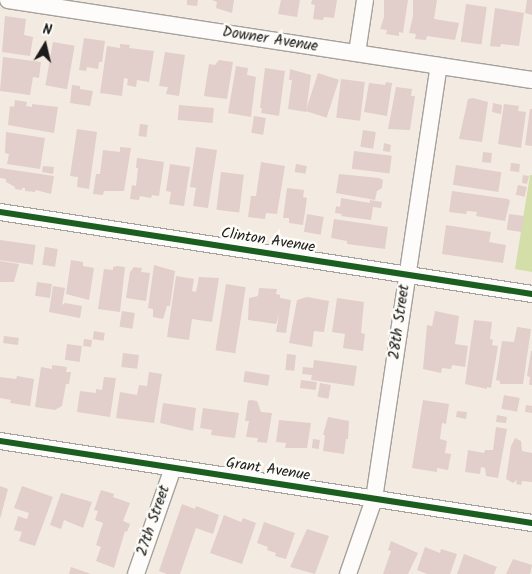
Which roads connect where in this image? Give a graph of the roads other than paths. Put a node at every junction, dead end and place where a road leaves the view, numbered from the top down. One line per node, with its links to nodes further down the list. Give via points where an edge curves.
1 (8, 0): 3 (street, Downer Avenue)
2 (365, 0): 3 (street)
3 (357, 54): 4 (street, Downer Avenue)
4 (439, 66): 5 (street, Downer Avenue); 7 (street, 28th Street)
5 (532, 80)
6 (0, 212): 7 (street, Clinton Avenue)
7 (406, 274): 8 (street, Clinton Avenue); 11 (street, 28th Street)
8 (532, 294)
9 (0, 441): 10 (street, Grant Avenue)
10 (173, 468): 11 (street, Grant Avenue); 13 (street, 27th Street)
11 (374, 499): 12 (street, Grant Avenue); 14 (street, 28th Street)
12 (532, 524)
13 (136, 574)
14 (348, 574)

